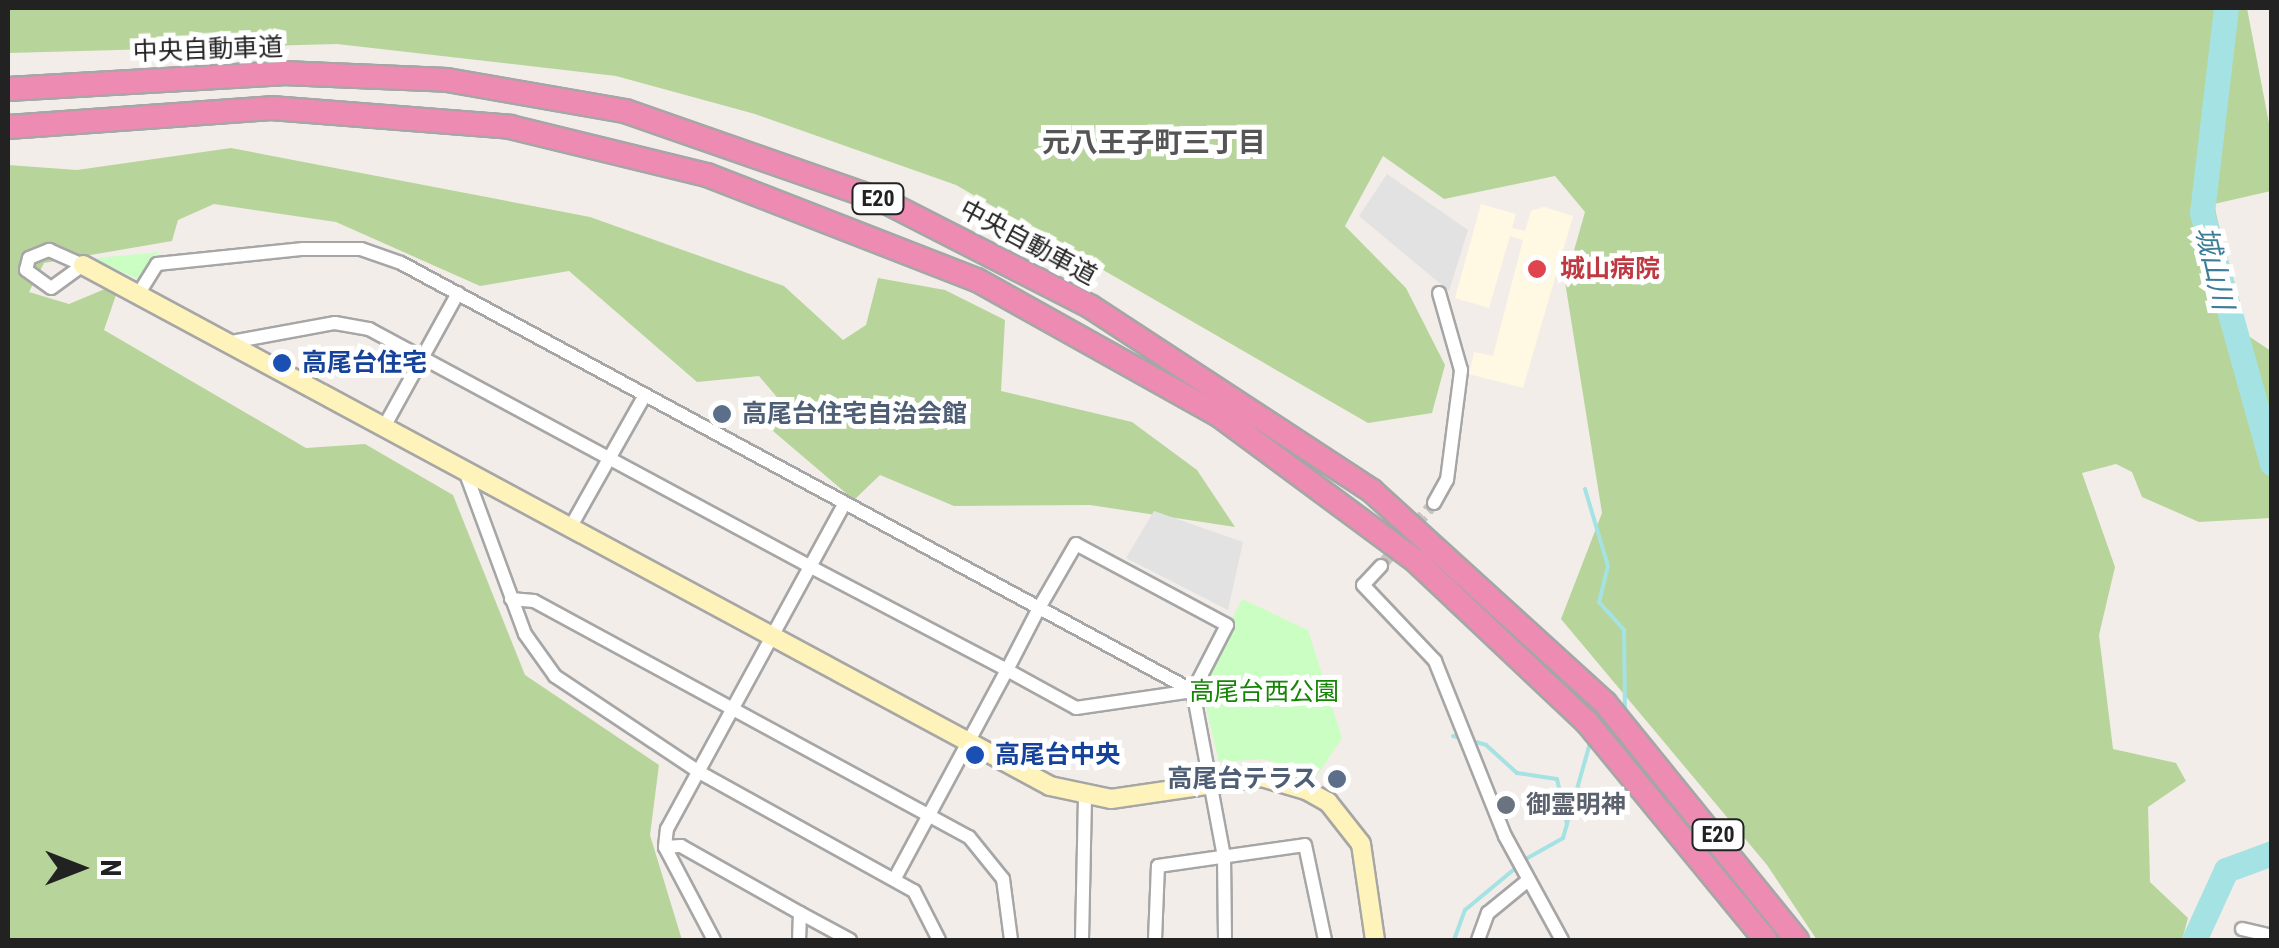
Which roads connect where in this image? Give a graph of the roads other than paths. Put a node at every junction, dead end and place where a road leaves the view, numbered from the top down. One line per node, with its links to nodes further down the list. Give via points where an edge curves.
1 (8, 89): 49 (highway, 中央自動車道 / E20, via 283,73 448,80 624,111 789,163 973,244 1203,374 1372,491 1605,703)
2 (8, 127): 48 (highway, E20, via 271,108 435,118 612,150 816,212 977,280 1220,416 1417,562 1586,722)
3 (83, 265): 5 (street)
4 (1438, 293): 14 (street, via 1461,370 1447,480)
5 (139, 294): 6 (street, via 157,264 361,249); 7 (street)
6 (458, 294): 8 (street); 9 (street)
7 (226, 343): 8 (street, via 346,324); 10 (street)
8 (422, 358): 10 (street); 11 (street)
9 (645, 395): 11 (street); 13 (street)
10 (384, 427): 12 (street)
11 (609, 457): 15 (street); 17 (street)
12 (465, 472): 15 (street); 18 (street)
13 (844, 502): 17 (street); 19 (street)
14 (1434, 503)
15 (570, 528): 20 (street)
16 (1381, 566): 31 (street, via 1363,585 1435,662)
17 (810, 567): 20 (street); 21 (street)
18 (511, 599): 23 (street, via 534,601); 25 (street, via 555,676)
19 (1039, 608): 21 (street); 22 (street); 22 (street, via 1076,544 1227,625)
20 (772, 638): 23 (street); 24 (street)
21 (1006, 670): 22 (street, via 1076,708); 24 (street)
22 (1193, 691): 26 (street)
23 (734, 709): 25 (street); 28 (street)
24 (966, 744): 27 (street); 28 (street)
25 (698, 772): 29 (street); 32 (street)
26 (1212, 781): 27 (street); 30 (street); 45 (street, via 1278,779 1328,802 1362,844)
27 (1086, 798): 41 (street)
28 (928, 813): 32 (street); 40 (street, via 996,865)
29 (665, 847): 33 (street, via 681,846); 36 (street)
30 (1224, 856): 42 (street, via 1158,866); 43 (street); 44 (street, via 1305,845)
31 (1522, 871): 46 (street, via 1488,913); 47 (street)
32 (895, 878): 39 (street, via 928,906)
33 (800, 913): 37 (street); 38 (street)
34 (2242, 929): 35 (street)
35 (2272, 936)
36 (714, 940)
37 (799, 940)
38 (850, 940)
39 (940, 940)
40 (1011, 940)
41 (1082, 940)
42 (1155, 940)
43 (1224, 940)
44 (1325, 940)
45 (1375, 940)
46 (1478, 940)
47 (1562, 940)
48 (1766, 940)
49 (1797, 940)

